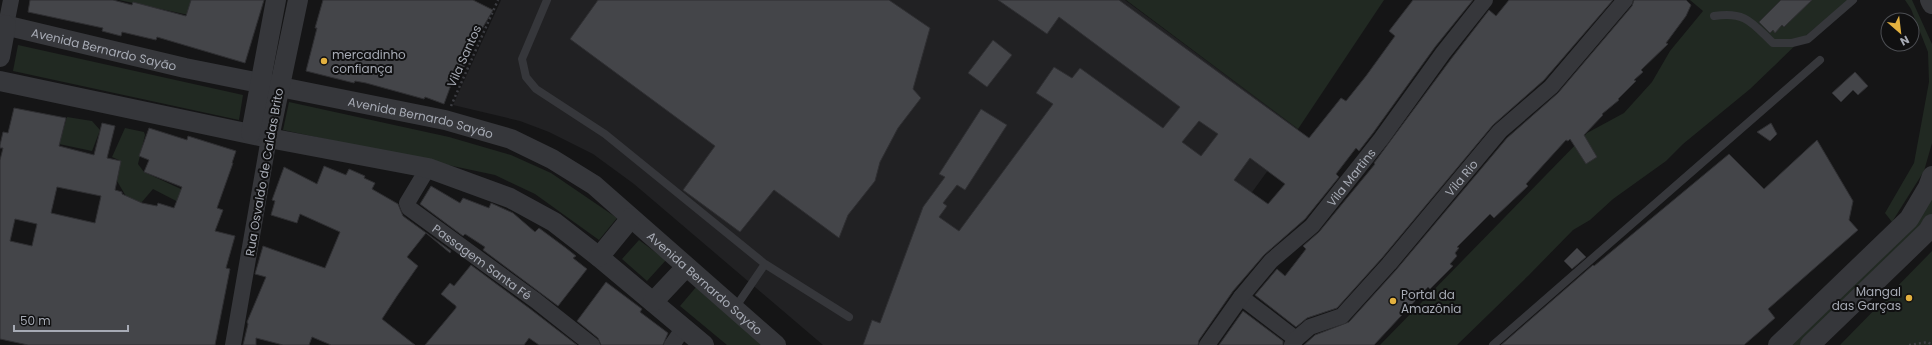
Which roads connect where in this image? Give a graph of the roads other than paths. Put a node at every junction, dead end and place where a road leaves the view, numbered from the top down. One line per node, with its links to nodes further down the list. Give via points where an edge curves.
1 (11, 0): 11 (street)
2 (276, 0): 15 (street, Rua Osvaldo de Caldas Brito)
3 (298, 0): 15 (street, Rua Osvaldo de Caldas Brito)
4 (547, 0): 22 (lane, via 522,60 526,77 536,89 605,134)
5 (1485, 0): 24 (street, Vila Martins, via 1312,226 1272,261)
6 (1625, 0): 29 (street, Vila Rio, via 1551,87 1500,131 1342,316 1310,327)
7 (1852, 0): 10 (lane, via 1808,39 1792,43 1773,43 1746,17 1725,14)
8 (1930, 0): 9 (street)
9 (1932, 4)
10 (1714, 16)
11 (3, 24): 12 (street); 15 (street, Avenida Bernardo Sayão)
12 (0, 57)
13 (1820, 60): 36 (lane)
14 (0, 81): 16 (street)
15 (270, 86): 16 (street, Rua Osvaldo de Caldas Brito); 19 (street, Avenida Bernardo Sayão, via 445,120 511,139 552,159 594,185)
16 (260, 136): 17 (street); 30 (street, Rua Osvaldo de Caldas Brito)
17 (428, 168): 21 (street, via 510,198 554,222); 31 (street, Passagem Santa Fé, via 407,203 409,208)
18 (1932, 176): 37 (street, via 1909,219)
19 (631, 218): 21 (street); 23 (street, Avenida Bernardo Sayão)
20 (1932, 224): 38 (street, via 1928,231)
21 (599, 257): 25 (street)
22 (766, 264): 26 (lane); 27 (lane)
23 (686, 267): 25 (street); 26 (street, Avenida Bernardo Sayão)
24 (1241, 297): 29 (street); 35 (street, Vila Martins)
25 (653, 302): 28 (street)
26 (734, 309): 34 (street, Avenida Bernardo Sayão)
27 (849, 317)
28 (683, 329): 32 (street); 33 (street)
29 (1294, 342)
30 (233, 345)
31 (592, 345)
32 (672, 345)
33 (704, 345)
34 (776, 345)
35 (1206, 345)
36 (1493, 345)
37 (1778, 345)
38 (1810, 345)

